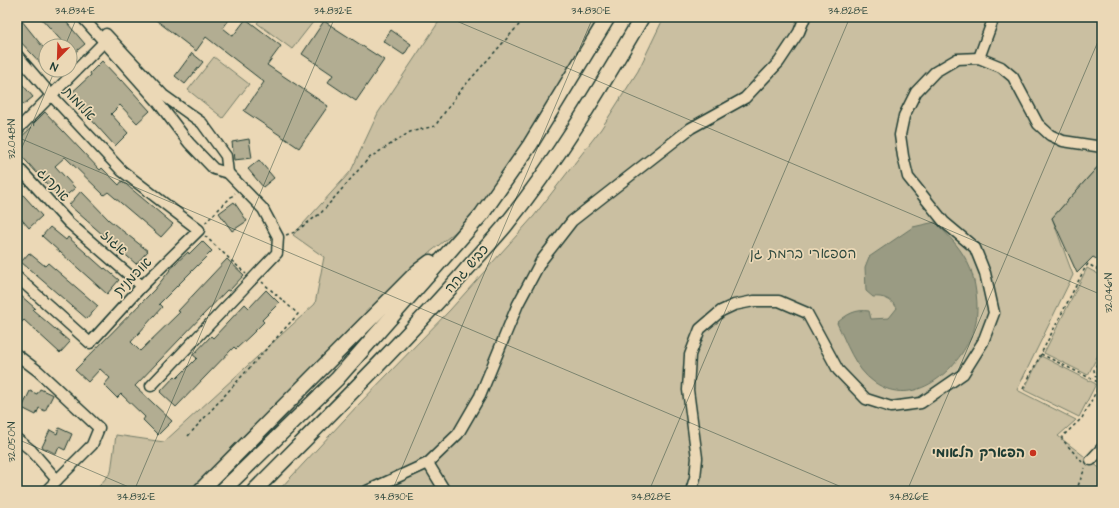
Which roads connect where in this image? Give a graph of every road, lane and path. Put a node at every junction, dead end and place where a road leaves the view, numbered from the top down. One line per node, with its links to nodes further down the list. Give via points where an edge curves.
1 (82, 17): 8 (street)
2 (91, 17): 8 (street)
3 (526, 17): 20 (path, via 459,92 435,126 410,132 369,158 321,213 295,232)
4 (608, 17): 21 (highway, כביש גהה, via 530,145 482,214)
5 (642, 17): 43 (highway, כביש גהה, via 602,86 505,226 434,306)
6 (805, 17): 38 (street, via 799,32 779,62 745,98 691,128 572,221 541,261 518,304 480,396 458,434)
7 (994, 17): 10 (street)
8 (106, 39): 11 (street); 12 (street)
9 (17, 55): 11 (street, אלומות)
10 (979, 58): 14 (street, via 1001,67 1013,77 1038,124 1050,135 1063,141); 46 (street, via 957,59 935,72 916,92 904,116 900,135 908,177 944,222 975,248 992,298 994,313 983,342 963,374 921,403 891,407 866,399 838,370 807,313 779,301 754,301 734,305 721,311 700,329 690,355 688,390 697,458)
11 (52, 96): 13 (street); 19 (street, אלומות, via 122,171)
12 (160, 98): 16 (street, via 189,143 214,169); 16 (street, via 202,123 226,156)
13 (17, 130)
14 (1102, 147)
15 (17, 166): 18 (street, אתרוג)
16 (228, 173): 17 (street)
17 (241, 186): 19 (path); 20 (street, via 263,209)
18 (68, 222): 25 (street, אגוז)
19 (199, 230): 24 (path, via 217,249); 25 (street, אוכמנית)
20 (278, 238): 24 (street, via 277,253)
21 (459, 240): 41 (highway, via 418,272); 42 (highway, כביש גהה, via 337,379)
22 (1102, 272): 27 (path, via 1088,264)
23 (17, 277): 25 (street, אוכמנית, via 90,343)
24 (253, 278): 31 (street); 34 (path, via 298,314)
25 (142, 286)
26 (1102, 353): 29 (path, via 1094,370 1095,376)
27 (1041, 354): 30 (path); 32 (path)
28 (17, 355): 39 (street, via 38,371 99,428 92,445)
29 (1102, 380)
30 (1100, 384)
31 (151, 386)
32 (1023, 389)
33 (1097, 390): 47 (path, via 1082,418 1062,437 1086,467)
34 (188, 436)
35 (17, 439): 39 (street, via 31,450)
36 (1102, 448): 37 (street)
37 (1091, 460)
38 (428, 463): 44 (street); 45 (street)
39 (57, 480): 40 (street)
40 (46, 491)
41 (200, 491)
42 (222, 491)
43 (254, 491)
44 (367, 491)
45 (444, 491)
46 (692, 491)
47 (1076, 491)

